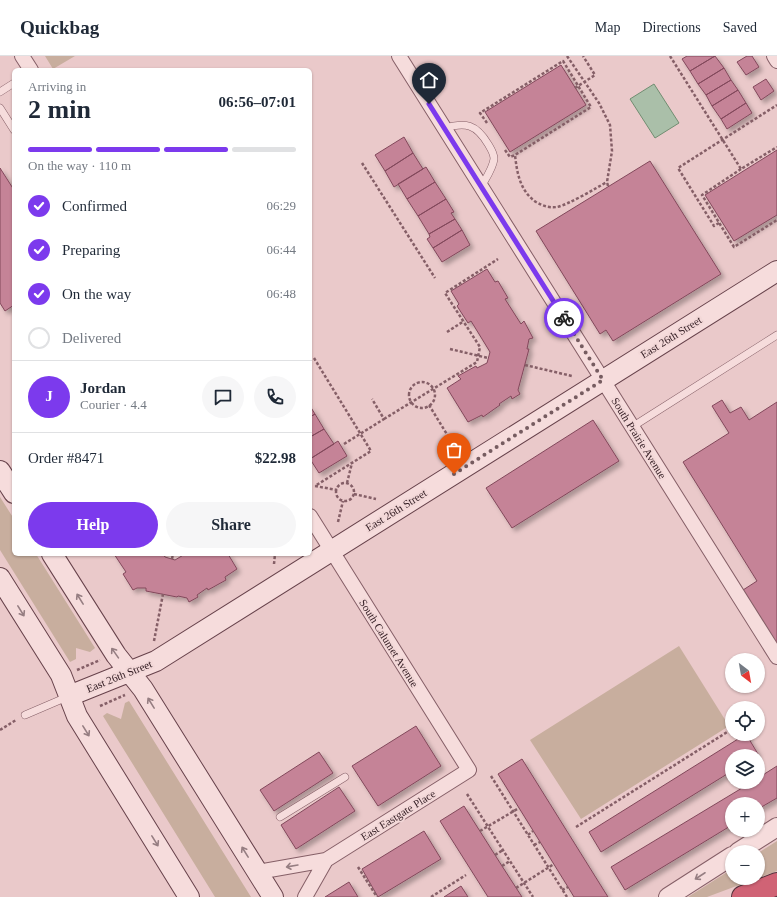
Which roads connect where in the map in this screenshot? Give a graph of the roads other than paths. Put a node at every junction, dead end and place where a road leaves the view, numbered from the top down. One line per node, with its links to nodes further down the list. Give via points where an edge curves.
1 (22, 56): 5 (street)
2 (399, 56): 10 (street, South Prairie Avenue)
3 (774, 56): 4 (street)
4 (777, 61)
5 (30, 68)
6 (12, 84): 7 (lane)
7 (0, 92)
8 (0, 108): 9 (lane)
9 (12, 127)
10 (444, 128): 11 (street, South Prairie Avenue); 11 (lane, via 455,125 474,128 483,135 491,148 494,160)
11 (481, 187): 14 (street, South Prairie Avenue)
12 (777, 271): 14 (main road, East 26th Street)
13 (777, 335): 15 (lane)
14 (603, 380): 15 (street, South Prairie Avenue); 19 (main road, East 26th Street)
15 (632, 427): 22 (street, South Prairie Avenue)
16 (0, 471): 17 (main road)
17 (12, 490)
18 (312, 519): 19 (street, South Calumet Avenue)
19 (332, 551): 23 (main road, East 26th Street, via 156,661); 26 (street, South Calumet Avenue)
20 (53, 556): 23 (main road, one-way to 20, via 112,649)
21 (0, 578): 24 (main road, one-way to 24, via 60,675)
22 (777, 657)
23 (130, 672): 24 (main road, East 26th Street); 33 (main road, one-way to 23)
24 (69, 696): 25 (lane); 35 (main road, one-way to 35, via 77,716)
25 (25, 715)
26 (469, 770): 31 (street, East Eastgate Place)
27 (345, 777): 28 (lane)
28 (280, 817)
29 (777, 827): 30 (street)
30 (749, 845)
31 (326, 860): 33 (street, East Eastgate Place, one-way to 33); 37 (street, East Eastgate Place)
32 (725, 860): 38 (street, one-way to 38)
33 (258, 872): 36 (main road)
34 (766, 890): 39 (highway)
35 (189, 897)
36 (273, 897)
37 (305, 897)
38 (668, 897)
39 (743, 897)

